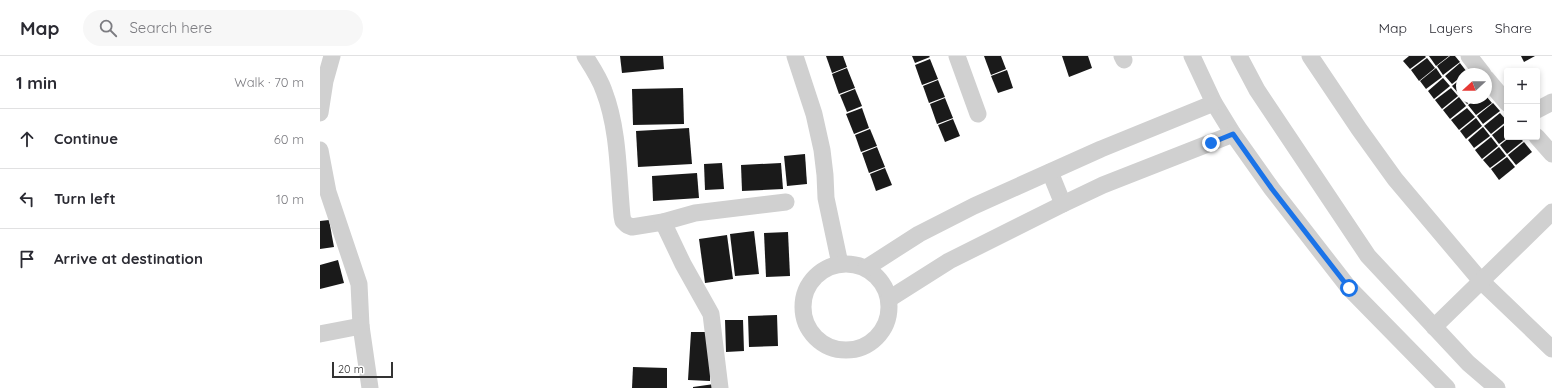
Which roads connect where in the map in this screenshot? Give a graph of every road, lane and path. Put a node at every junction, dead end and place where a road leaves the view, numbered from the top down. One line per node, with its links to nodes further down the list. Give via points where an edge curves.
1 (332, 56): 15 (street)
2 (585, 56): 25 (street, via 604,90 612,114 623,221 632,228)
3 (795, 56): 26 (street, via 814,114 826,175 826,198)
4 (957, 56): 16 (street)
5 (1192, 56): 13 (street)
6 (1239, 56): 31 (street, via 1256,90 1368,256)
7 (1310, 56): 28 (street, via 1395,179)
8 (1469, 56): 9 (street)
9 (1478, 68)
10 (1492, 85): 11 (street)
11 (1504, 99)
12 (1552, 102): 14 (street)
13 (1214, 104): 17 (street); 21 (street)
14 (1540, 108)
15 (320, 113)
16 (978, 114)
17 (1233, 134): 23 (street, via 1103,185); 36 (street, via 1349,288)
18 (1540, 140): 20 (street)
19 (320, 150): 30 (street, via 328,192 359,284)
20 (1552, 154)
21 (1050, 172): 23 (street); 27 (street, via 926,230)
22 (786, 202): 25 (street, via 695,213)
23 (1063, 204): 29 (street, via 950,261)
24 (1552, 212): 28 (street)
25 (663, 222): 35 (street, via 711,314)
26 (840, 264): 27 (street, via 854,264); 29 (street, via 827,268 808,286 804,313 808,326 816,337 840,350 854,350 866,346 878,337 886,326 890,313)
27 (866, 268): 29 (street, via 881,281)
28 (1481, 281): 31 (street); 33 (street)
29 (889, 300)
30 (361, 326): 32 (street); 34 (street)
31 (1434, 327): 37 (street)
32 (320, 334)
33 (1552, 349)
34 (370, 388)
35 (720, 388)
36 (1447, 388)
37 (1496, 388)

